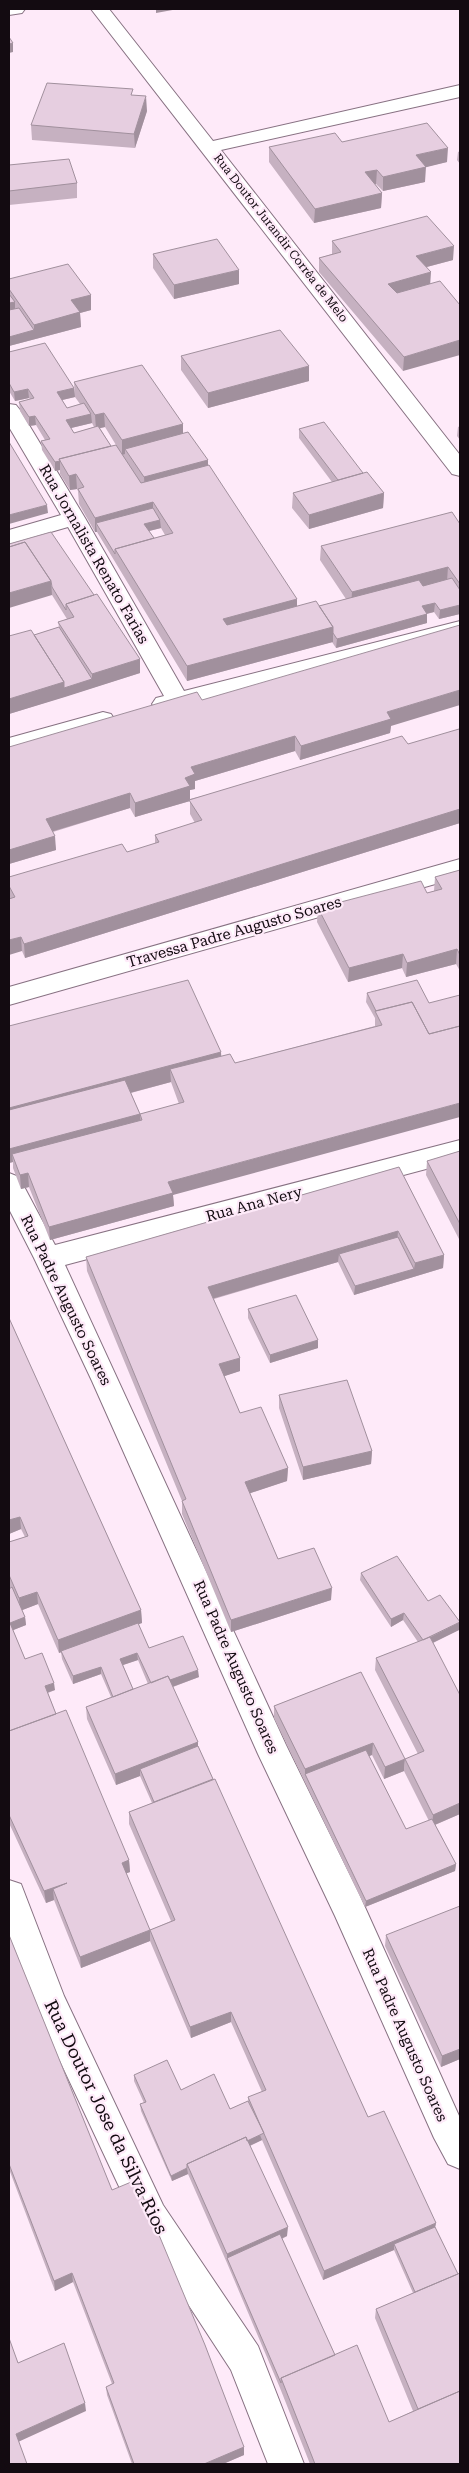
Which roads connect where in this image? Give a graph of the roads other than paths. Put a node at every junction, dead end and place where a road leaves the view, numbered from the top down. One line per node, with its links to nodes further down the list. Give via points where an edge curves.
1 (16, 9): 3 (street)
2 (100, 9): 5 (street, Rua Doutor Jurandir Corrêa de Melo)
3 (9, 10)
4 (460, 91): 5 (street)
5 (210, 147): 7 (street, Rua Doutor Jurandir Corrêa de Melo)
6 (9, 410): 8 (street, Rua Jornalista Renato Farias)
7 (460, 469)
8 (74, 518): 9 (street); 11 (street, Rua Jornalista Renato Farias)
9 (9, 537)
10 (460, 628): 11 (street)
11 (178, 700): 12 (street)
12 (9, 746)
13 (460, 868): 14 (street, Travessa Padre Augusto Soares)
14 (9, 996)
15 (460, 1150): 17 (street, Rua Ana Nery)
16 (9, 1184): 17 (street, Rua Padre Augusto Soares)
17 (48, 1258): 19 (street, Rua Padre Augusto Soares, via 274,1754)
18 (9, 1895): 20 (street, Rua Doutor Jose da Silva Rios, via 49,2001 151,2218 245,2358)
19 (456, 2132)
20 (286, 2464)

